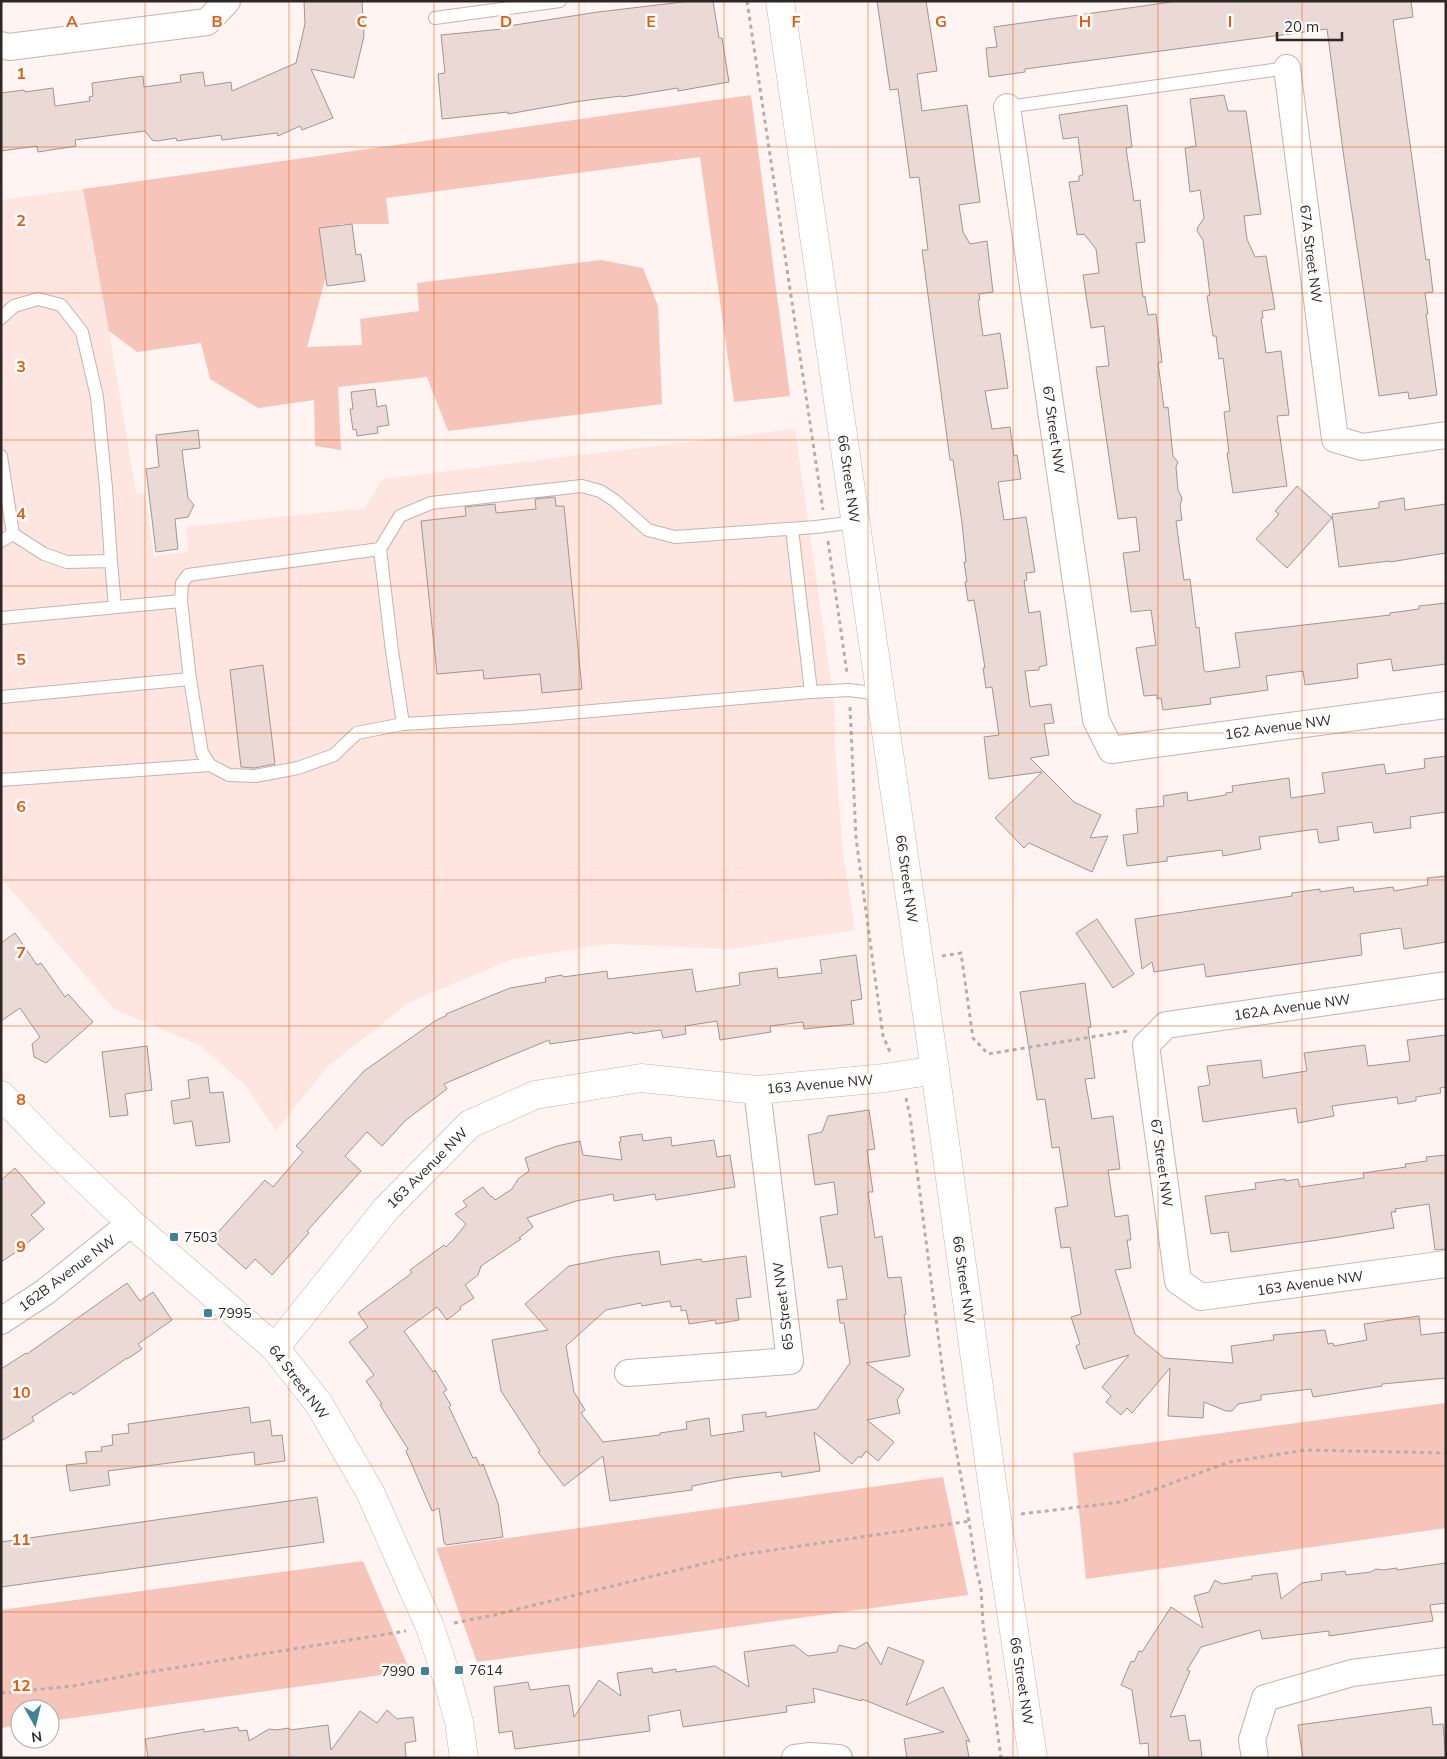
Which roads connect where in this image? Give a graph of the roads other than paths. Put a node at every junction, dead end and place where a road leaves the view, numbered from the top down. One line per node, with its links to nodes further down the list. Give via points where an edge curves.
1 (227, 1): 6 (street, via 207,22 9,47)
2 (560, 1): 4 (lane)
3 (780, 1): 12 (main road, 66 Street NW)
4 (523, 4): 5 (lane)
5 (435, 18)
6 (1, 45)
7 (1287, 68): 8 (lane); 10 (street, 67A Street NW, via 1335,439 1362,447)
8 (1007, 107): 27 (street, 67 Street NW, via 1096,720)
9 (1, 318): 17 (lane, via 14,306 38,299 61,304 82,332 97,396)
10 (1446, 435)
11 (1, 456): 14 (lane)
12 (856, 522): 13 (lane); 23 (main road, 66 Street NW)
13 (792, 529): 16 (lane, via 675,537 648,530 614,500 600,491 582,486 431,503 400,516); 22 (lane)
14 (13, 534): 15 (lane); 17 (lane, via 44,554 67,562)
15 (1, 540)
16 (380, 549): 18 (lane, via 188,575 182,583); 26 (lane)
17 (111, 560): 19 (lane)
18 (181, 601): 19 (lane); 21 (lane)
19 (115, 607): 20 (lane)
20 (1, 618)
21 (190, 679): 24 (lane); 28 (lane, via 202,753)
22 (811, 692): 23 (lane, via 849,690); 26 (lane)
23 (880, 694): 32 (main road, 66 Street NW)
24 (1, 697)
25 (1446, 705): 27 (street, 162 Avenue NW)
26 (404, 724): 28 (lane, via 357,733 334,754 298,768 255,776 229,775)
27 (1111, 750)
28 (210, 765): 29 (lane)
29 (1, 780)
30 (1446, 985): 31 (street, 162A Avenue NW, via 1166,1025)
31 (1146, 1045): 37 (street, 67 Street NW)
32 (935, 1070): 33 (main road, 163 Avenue NW); 45 (main road, 66 Street NW)
33 (757, 1090): 39 (main road, 163 Avenue NW, via 641,1078 535,1095 470,1124 386,1209); 40 (street, 65 Street NW, via 790,1361)
34 (1, 1095): 35 (main road, 64 Street NW)
35 (131, 1223): 38 (street, 162B Avenue NW, via 45,1292); 39 (main road, 64 Street NW)
36 (1446, 1264): 37 (street, 163 Avenue NW, via 1201,1297)
37 (1178, 1282)
38 (1, 1321)
39 (275, 1348): 42 (main road, 64 Street NW, via 318,1404 370,1492 430,1627 448,1678)
40 (628, 1372)
41 (1446, 1661): 46 (street, via 1352,1673 1265,1698 1252,1740)
42 (464, 1758)
43 (795, 1758): 44 (street)
44 (839, 1758)
45 (1033, 1758)
46 (1255, 1758)

